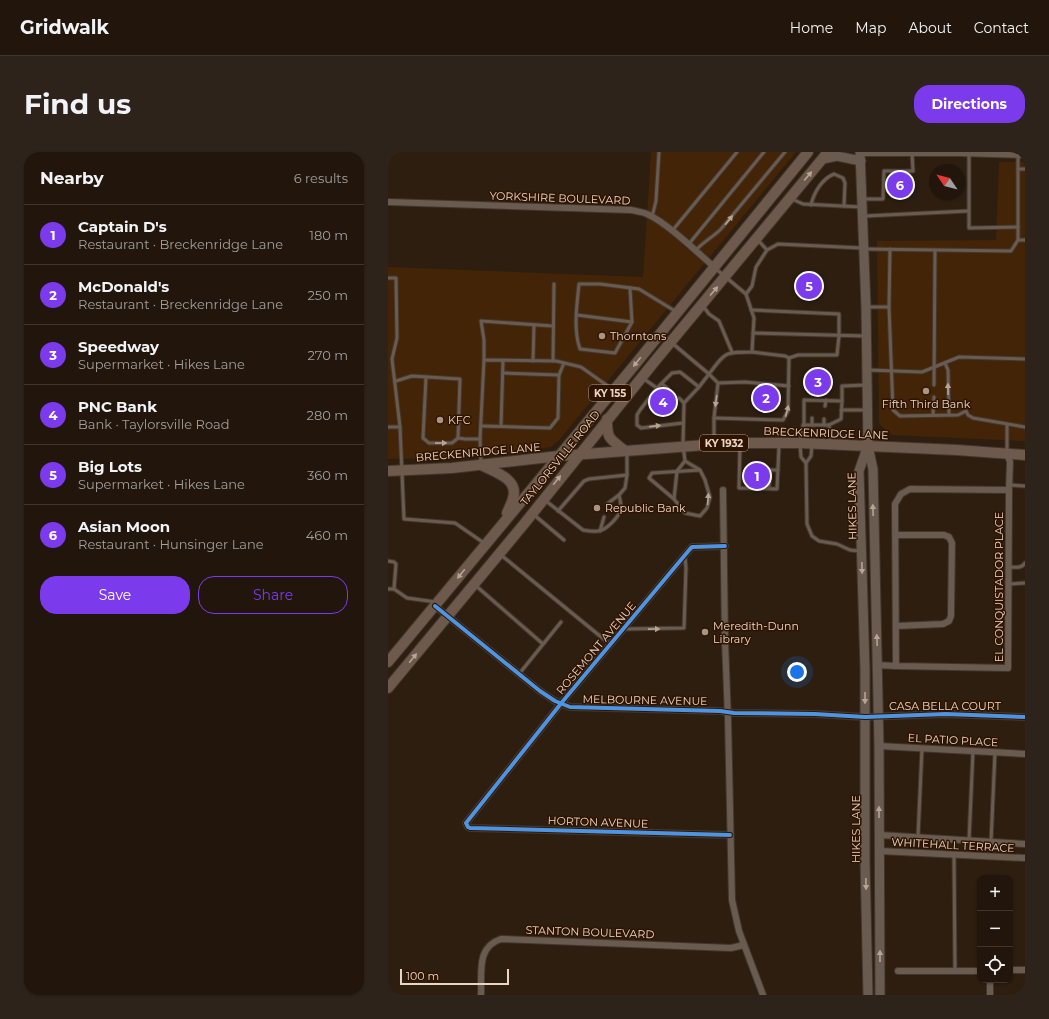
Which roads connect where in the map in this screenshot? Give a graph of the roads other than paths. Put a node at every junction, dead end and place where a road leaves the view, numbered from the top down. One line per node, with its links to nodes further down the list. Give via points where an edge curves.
1 (658, 152): 23 (lane, via 656,201)
2 (737, 152): 25 (lane)
3 (764, 152): 29 (lane)
4 (785, 152): 34 (lane, one-way to 4, via 721,229)
5 (808, 152): 35 (main road, TAYLORSVILLE ROAD / KY 155)
6 (958, 152): 7 (street); 8 (street)
7 (912, 153): 13 (street); 21 (lane, via 913,172 884,171 883,199)
8 (969, 153): 9 (street); 22 (lane)
9 (978, 153): 10 (street)
10 (995, 153): 11 (street)
11 (1015, 154): 14 (street); 15 (lane)
12 (826, 155): 13 (main road); 17 (main road, TAYLORSVILLE ROAD / KY 155, one-way to 12)
13 (861, 155): 21 (main road, HIKES LANE)
14 (1025, 155)
15 (1018, 169): 16 (lane); 24 (lane)
16 (1025, 169)
17 (790, 198): 19 (lane, via 803,204); 26 (main road, TAYLORSVILLE ROAD / KY 155)
18 (388, 202): 23 (street, YORKSHIRE BOULEVARD, via 631,210)
19 (811, 204): 20 (lane); 20 (lane, via 814,195 827,177 834,174 843,178 845,183)
20 (844, 206): 21 (lane)
21 (863, 208): 22 (lane); 30 (main road, HIKES LANE)
22 (968, 211): 24 (lane, via 969,228)
23 (652, 217): 25 (street, YORKSHIRE BOULEVARD)
24 (1018, 227): 27 (lane)
25 (672, 232): 29 (street, YORKSHIRE BOULEVARD)
26 (757, 238): 32 (lane); 36 (main road, TAYLORSVILLE ROAD / KY 155)
27 (1018, 240): 28 (lane); 33 (lane, via 1011,251)
28 (1025, 240)
29 (688, 244): 34 (street, YORKSHIRE BOULEVARD)
30 (864, 248): 31 (lane); 32 (lane, via 778,244); 42 (main road, HIKES LANE)
31 (890, 249): 33 (lane); 43 (lane)
32 (767, 250): 40 (lane, via 756,267 752,286)
33 (935, 250): 64 (lane)
34 (695, 251): 35 (street, YORKSHIRE BOULEVARD)
35 (713, 266): 36 (lane); 45 (main road, TAYLORSVILLE ROAD / KY 155)
36 (726, 277): 40 (lane); 41 (main road, TAYLORSVILLE ROAD / KY 155, one-way to 36)
37 (388, 278): 72 (lane, via 396,278 398,338 392,359)
38 (554, 284): 49 (lane)
39 (630, 288): 45 (lane, via 639,289); 46 (lane, via 579,284); 47 (lane)
40 (746, 294): 44 (lane)
41 (702, 305): 53 (main road, TAYLORSVILLE ROAD / KY 155); 54 (lane, via 709,314 719,320)
42 (866, 307): 43 (lane); 52 (main road, HIKES LANE)
43 (889, 308): 66 (lane)
44 (751, 310): 50 (lane, via 754,318); 51 (lane, via 839,314)
45 (677, 312): 81 (main road, TAYLORSVILLE ROAD / KY 155, one-way to 81)
46 (577, 315): 47 (lane); 47 (lane, via 577,341 580,349 615,353)
47 (632, 322)
48 (534, 325): 49 (lane); 58 (lane, via 481,321); 60 (lane)
49 (552, 326): 61 (lane)
50 (753, 333): 51 (lane); 55 (lane)
51 (839, 336): 52 (lane); 56 (lane, via 837,355 798,354)
52 (866, 336): 65 (main road, HIKES LANE)
53 (670, 342): 68 (lane); 71 (main road, TAYLORSVILLE ROAD / KY 155)
54 (732, 352): 55 (lane); 68 (lane, via 723,356)
55 (752, 352): 56 (lane)
56 (789, 358): 77 (lane)
57 (1025, 359): 63 (lane, via 959,357)
58 (484, 360): 59 (lane); 104 (lane)
59 (503, 361): 60 (lane); 67 (lane)
60 (533, 361): 61 (lane)
61 (553, 361): 62 (lane)
62 (564, 363): 69 (lane); 81 (lane, via 581,367)
63 (945, 363): 64 (lane); 93 (lane, one-way to 63, via 948,370)
64 (934, 367): 66 (lane, via 922,372); 76 (lane)
65 (866, 370): 66 (lane); 75 (main road, HIKES LANE)
66 (891, 371): 92 (lane, via 893,410 900,416)
67 (503, 373): 69 (lane); 105 (lane)
68 (709, 374): 74 (lane); 78 (lane)
69 (559, 375): 105 (lane, via 558,418 550,428)
70 (426, 377): 72 (lane, via 412,376); 109 (lane, via 460,379); 109 (lane, one-way to 109, via 423,438 429,443 452,443)
71 (642, 377): 79 (lane); 96 (main road, TAYLORSVILLE ROAD / KY 155)
72 (396, 381): 107 (lane)
73 (662, 384): 78 (lane, via 672,374 680,372); 79 (lane); 80 (lane)
74 (718, 384): 77 (lane, via 745,382); 94 (lane, one-way to 94)
75 (867, 385): 86 (lane, via 842,386); 91 (main road, HIKES LANE)
76 (934, 385)
77 (789, 386): 94 (lane, one-way to 77, via 784,420 788,412)
78 (699, 387): 87 (lane)
79 (657, 388): 98 (lane, one-way to 98, via 637,415 638,427)
80 (668, 389)
81 (613, 390): 123 (main road, TAYLORSVILLE ROAD / KY 155)
82 (934, 397): 92 (lane)
83 (679, 398): 87 (lane)
84 (814, 400): 85 (lane); 88 (lane); 99 (lane, via 804,400)
85 (826, 400): 86 (lane); 89 (lane)
86 (842, 400): 90 (lane)
87 (684, 403): 98 (lane)
88 (813, 406)
89 (825, 406)
90 (842, 410): 91 (lane); 102 (lane, via 841,419)
91 (867, 410): 118 (main road, HIKES LANE)
92 (934, 415): 93 (lane)
93 (949, 415): 103 (lane, via 958,415 966,411 973,418)
94 (714, 418): 114 (lane)
95 (812, 418): 100 (lane)
96 (607, 419): 119 (main road, via 607,433 612,441); 121 (main road, TAYLORSVILLE ROAD / KY 155)
97 (824, 419): 101 (lane)
98 (683, 422): 117 (lane)
99 (803, 425): 100 (lane); 113 (lane)
100 (812, 425): 101 (lane)
101 (824, 425): 102 (lane)
102 (829, 425): 116 (lane)
103 (1007, 425): 108 (lane); 120 (lane)
104 (481, 426): 105 (lane); 110 (lane)
105 (501, 426)
106 (388, 427): 107 (lane)
107 (400, 427): 127 (lane)
108 (1025, 427)
109 (458, 438): 110 (lane)
110 (480, 439): 126 (lane)
111 (740, 442): 112 (main road, BRECKENRIDGE LANE / KY 1932); 114 (main road, BRECKENRIDGE LANE / KY 1932); 134 (lane, via 739,488)
112 (779, 443): 113 (main road, BRECKENRIDGE LANE / KY 1932); 129 (lane)
113 (800, 443): 115 (main road, BRECKENRIDGE LANE / KY 1932); 125 (lane, via 801,457)
114 (714, 444): 117 (main road, BRECKENRIDGE LANE / KY 1932)
115 (812, 444): 116 (main road, BRECKENRIDGE LANE / KY 1932); 125 (lane, via 811,456)
116 (830, 444): 118 (main road, BRECKENRIDGE LANE / KY 1932)
117 (683, 445): 119 (main road, BRECKENRIDGE LANE / KY 1932); 124 (lane)
118 (868, 446): 120 (main road, BRECKENRIDGE LANE / KY 1932); 150 (main road, HIKES LANE, via 859,471); 169 (main road, HIKES LANE, one-way to 118, via 873,469)
119 (625, 450): 121 (main road, BRECKENRIDGE LANE / KY 1932); 132 (lane)
120 (1007, 453): 122 (main road, BRECKENRIDGE LANE / KY 1932); 135 (street, EL CONQUISTADOR PLACE, via 1010,462)
121 (578, 454): 123 (main road, BRECKENRIDGE LANE / KY 1932); 138 (main road, TAYLORSVILLE ROAD / KY 155, one-way to 121)
122 (1025, 455)
123 (559, 456): 126 (main road, BRECKENRIDGE LANE / KY 1932); 144 (main road, TAYLORSVILLE ROAD / KY 155)
124 (685, 461): 128 (lane); 131 (lane)
125 (806, 463): 150 (lane, via 807,524 812,536)
126 (481, 465): 127 (main road, BRECKENRIDGE LANE / KY 1932); 144 (main road, via 505,477 514,490 513,499)
127 (401, 470): 130 (main road, BRECKENRIDGE LANE / KY 1932); 148 (lane, via 404,519 454,523)
128 (700, 470): 131 (lane); 139 (lane, one-way to 128, via 685,513 700,516 707,508 710,497)
129 (778, 470): 134 (lane, via 770,470); 134 (lane, via 777,489)
130 (388, 471)
131 (677, 471): 139 (lane); 139 (lane, via 652,473 649,478)
132 (628, 475): 137 (lane, via 625,488); 141 (lane, via 584,481)
133 (1025, 486): 135 (lane)
134 (769, 488)
135 (1009, 488): 146 (street, via 905,491 895,504); 155 (street, EL CONQUISTADOR PLACE)
136 (723, 490): 149 (street)
137 (619, 495): 140 (lane); 145 (lane, via 619,515)
138 (543, 499): 141 (lane); 142 (main road, TAYLORSVILLE ROAD / KY 155)
139 (674, 499)
140 (607, 504)
141 (558, 511): 145 (lane, via 583,530)
142 (532, 513): 147 (lane); 151 (main road, TAYLORSVILLE ROAD / KY 155)
143 (604, 517): 145 (lane)
144 (501, 526): 148 (main road, TAYLORSVILLE ROAD / KY 155)
145 (600, 531)
146 (896, 535): 164 (street); 164 (street, via 944,535 949,537 952,543 949,621 943,624)
147 (564, 540)
148 (486, 544): 161 (main road, TAYLORSVILLE ROAD / KY 155, one-way to 161)
149 (725, 546): 152 (street, ROSEMONT AVENUE, via 692,546); 174 (street)
150 (862, 552): 176 (main road, HIKES LANE, one-way to 176)
151 (499, 553): 157 (main road, TAYLORSVILLE ROAD / KY 155); 167 (lane)
152 (684, 555): 165 (street, ROSEMONT AVENUE); 165 (lane, one-way to 152, via 684,628)
153 (388, 561): 160 (lane, via 396,564)
154 (1025, 564): 155 (lane, via 1020,568)
155 (1009, 567): 158 (street, EL CONQUISTADOR PLACE)
156 (1025, 583): 158 (lane)
157 (473, 584): 162 (main road, TAYLORSVILLE ROAD / KY 155); 166 (lane)
158 (1009, 584): 170 (street, EL CONQUISTADOR PLACE, via 1008,668)
159 (388, 589): 160 (lane)
160 (394, 589): 161 (lane, via 407,598)
161 (436, 604): 162 (street, MELBOURNE AVENUE); 168 (main road, TAYLORSVILLE ROAD / KY 155)
162 (447, 616): 171 (street, MELBOURNE AVENUE); 172 (main road, TAYLORSVILLE ROAD / KY 155, one-way to 162)
163 (561, 622): 166 (lane)
164 (896, 626): 170 (street)
165 (624, 629): 167 (street, ROSEMONT AVENUE)
166 (543, 644): 171 (lane)
167 (611, 645): 173 (street, ROSEMONT AVENUE)
168 (388, 662)
169 (877, 665): 170 (street, EL CONQUISTADOR PLACE); 175 (main road, HIKES LANE)
170 (896, 666)
171 (518, 674): 173 (street, MELBOURNE AVENUE)
172 (388, 688)
173 (561, 704): 174 (street, MELBOURNE AVENUE, via 576,708); 183 (street, ROSEMONT AVENUE, via 469,819)
174 (727, 712): 176 (street, MELBOURNE AVENUE); 184 (street)
175 (878, 716): 176 (street, CASA BELLA COURT); 177 (street, CASA BELLA COURT, via 946,714); 178 (main road, HIKES LANE)
176 (865, 717): 202 (main road, HIKES LANE, one-way to 202)
177 (1025, 717)
178 (879, 746): 179 (street, EL PATIO PLACE); 185 (main road, HIKES LANE, one-way to 178)
179 (922, 748): 180 (street, EL PATIO PLACE); 186 (lane)
180 (973, 751): 181 (street, EL PATIO PLACE); 187 (lane)
181 (995, 752): 182 (street, EL PATIO PLACE); 188 (lane)
182 (1025, 754)
183 (467, 825): 184 (street, HORTON AVENUE, via 470,828)
184 (730, 835): 193 (street, via 732,900)
185 (880, 835): 186 (street); 190 (main road, HIKES LANE)
186 (918, 837): 187 (street)
187 (969, 840): 188 (street)
188 (991, 842): 189 (street)
189 (1025, 844)
190 (880, 851): 191 (street, WHITEHALL TERRACE); 203 (main road, HIKES LANE, one-way to 190)
191 (954, 855): 192 (street, WHITEHALL TERRACE); 197 (lane)
192 (1025, 858)
193 (744, 945): 200 (street, STANTON BOULEVARD, via 731,948 501,939 490,944 483,953); 201 (street)
194 (1013, 970): 195 (street)
195 (1025, 970)
196 (898, 971): 197 (street)
197 (955, 971): 198 (street)
198 (977, 971)
199 (990, 983): 204 (street)
200 (481, 995)
201 (763, 995)
202 (868, 995)
203 (880, 995)
204 (990, 995)

